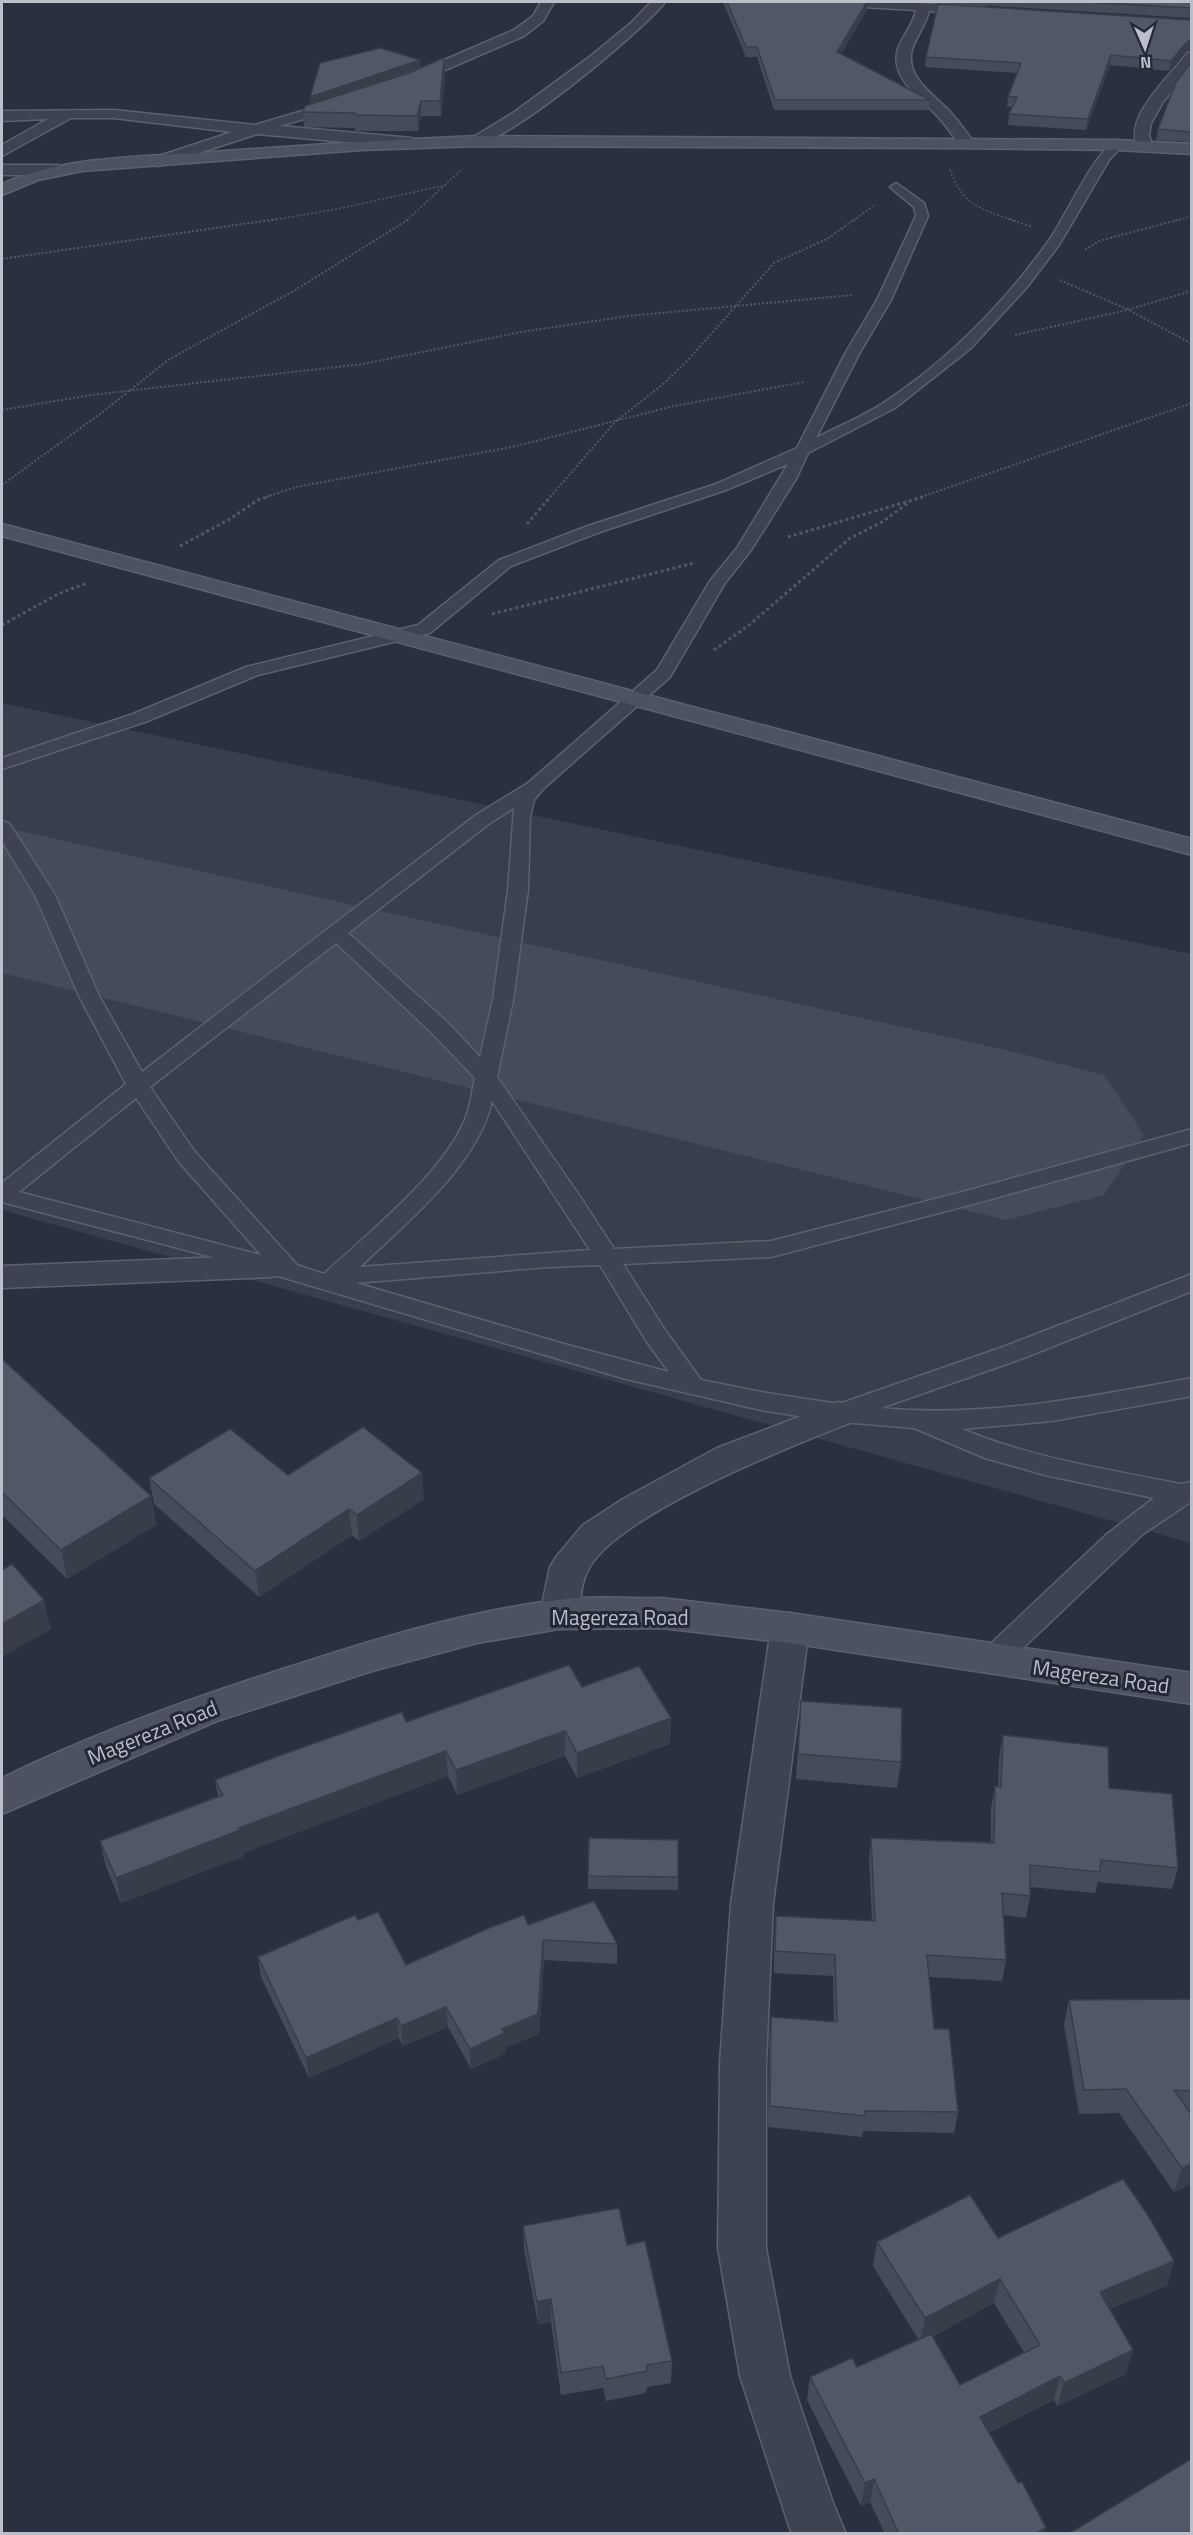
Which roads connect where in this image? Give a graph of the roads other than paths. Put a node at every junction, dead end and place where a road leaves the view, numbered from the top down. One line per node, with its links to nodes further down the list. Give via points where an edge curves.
1 (547, 2): 7 (street, via 538,18 519,33)
2 (658, 2): 12 (street, via 589,64)
3 (844, 2): 4 (street)
4 (923, 7): 5 (street); 14 (street, via 920,23 904,52 905,69 914,84 946,116)
5 (997, 11)
6 (1191, 56): 16 (street, via 1148,114 1141,133)
7 (388, 88)
8 (357, 99): 11 (street)
9 (68, 113): 10 (street); 11 (street); 18 (street)
10 (2, 116)
11 (257, 129): 13 (street); 19 (street)
12 (477, 141): 13 (street); 14 (street)
13 (412, 143): 19 (street)
14 (958, 143): 15 (street)
15 (1118, 145): 16 (street); 24 (lane, via 1104,158 1058,238 966,345 890,405)
16 (1144, 146): 17 (street)
17 (1191, 149)
18 (2, 151)
19 (159, 162): 21 (street)
20 (2, 170): 21 (street)
21 (58, 170): 23 (street)
22 (896, 187): 24 (lane, via 920,206 922,216)
23 (2, 190)
24 (803, 451): 26 (lane, via 721,487 504,563 424,629); 27 (lane, via 769,513 718,581 664,673)
25 (2, 530): 26 (street)
26 (401, 636): 27 (street); 28 (lane, via 252,671 139,718)
27 (635, 699): 29 (lane); 31 (street)
28 (2, 764)
29 (536, 785): 32 (lane, via 483,819); 33 (lane, via 525,799 521,817 518,890)
30 (2, 827): 34 (lane, via 45,895 88,996)
31 (1191, 847)
32 (336, 932): 33 (lane); 34 (lane)
33 (487, 1078): 37 (lane); 40 (lane, via 478,1115 437,1178)
34 (138, 1085): 36 (lane); 38 (lane, via 187,1157)
35 (1191, 1136): 37 (lane, via 771,1249)
36 (2, 1195): 38 (lane)
37 (608, 1256): 40 (lane); 42 (lane, via 651,1328)
38 (280, 1269): 39 (street); 40 (lane)
39 (2, 1277)
40 (332, 1280): 42 (lane, via 524,1341)
41 (1191, 1282): 44 (lane, via 1012,1353)
42 (693, 1387): 44 (lane)
43 (1191, 1387): 45 (lane, via 1006,1418)
44 (838, 1414): 45 (lane); 47 (street, via 730,1457 636,1508 596,1535 569,1567)
45 (909, 1418): 46 (lane, via 985,1449 1045,1466)
46 (1186, 1491): 49 (lane, via 1149,1514 1103,1553)
47 (559, 1614): 48 (street, Magereza Road, via 661,1613); 51 (street, Magereza Road, via 477,1628 381,1653 225,1703)
48 (790, 1628): 49 (street, Magereza Road); 52 (street, via 752,1904 743,2063 742,2248 765,2376)
49 (993, 1659): 50 (street, Magereza Road)
50 (1191, 1689)
51 (2, 1797)
52 (820, 2534)

